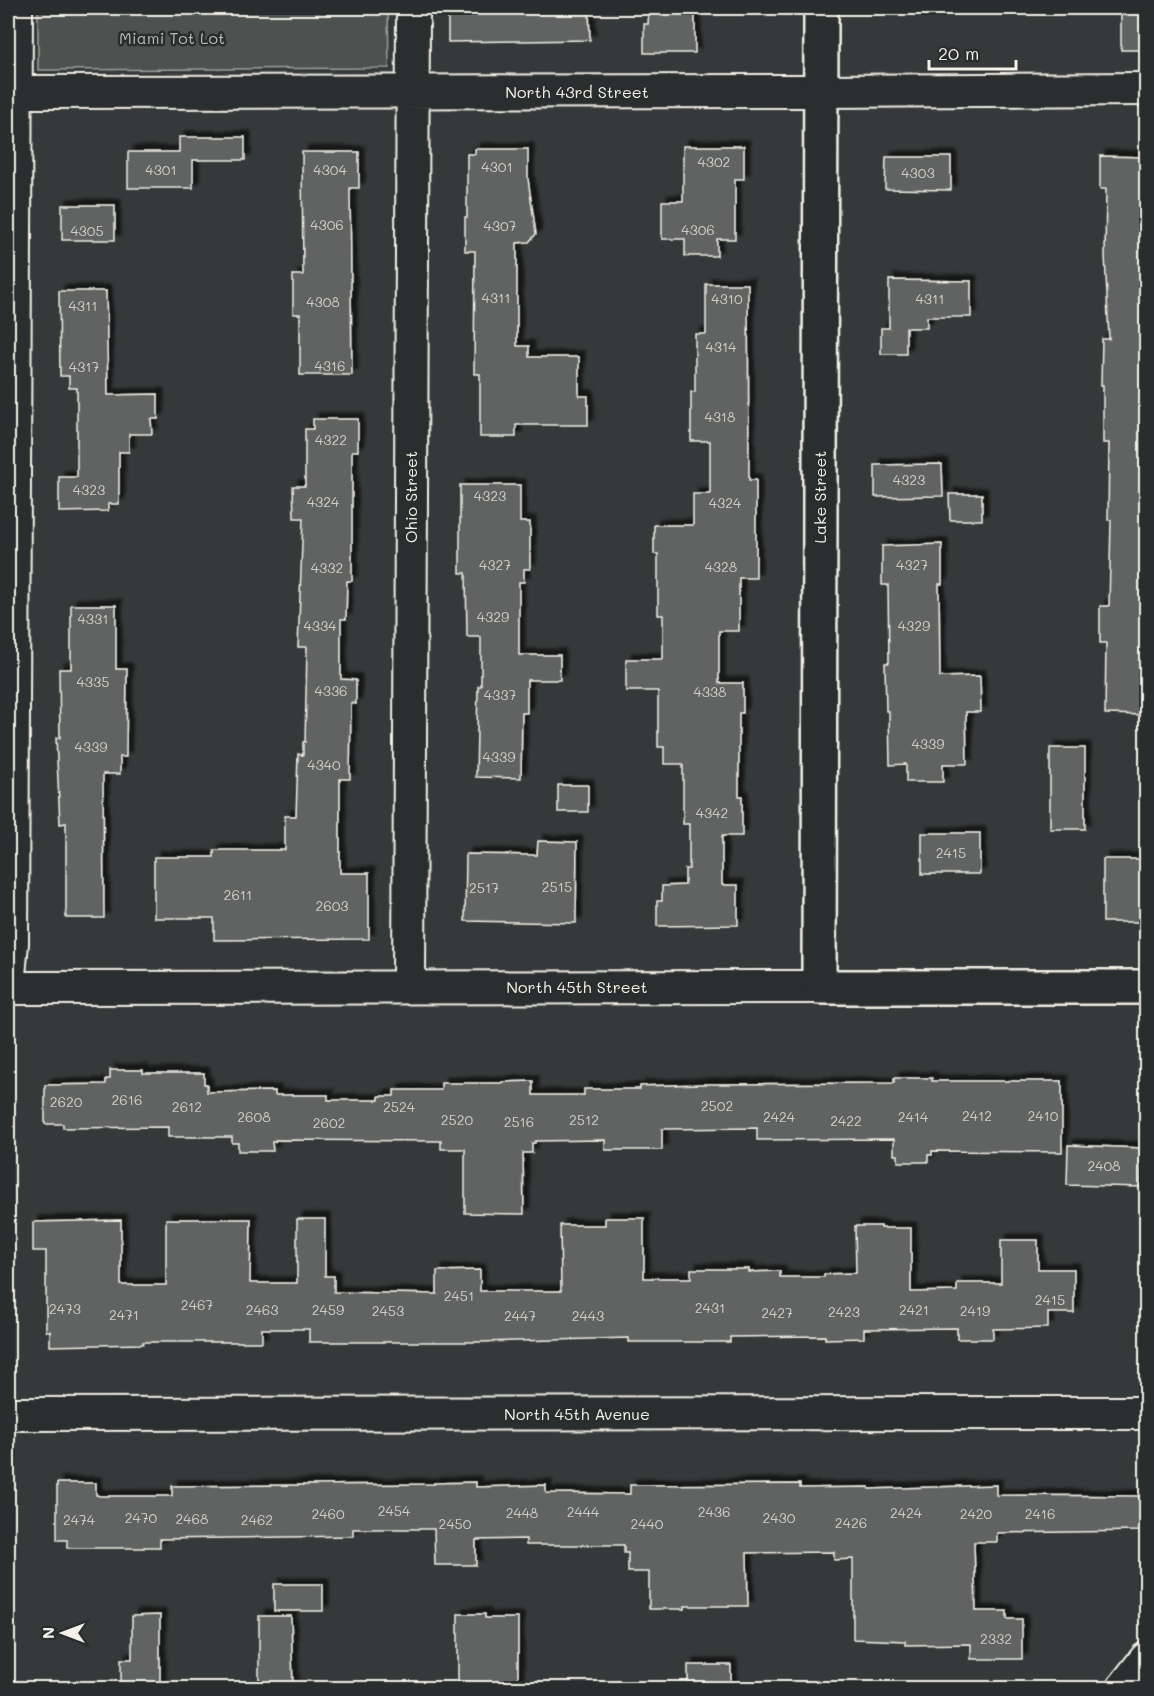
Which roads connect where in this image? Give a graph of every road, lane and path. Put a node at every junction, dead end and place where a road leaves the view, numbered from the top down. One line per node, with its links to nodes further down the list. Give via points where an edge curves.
1 (16, 8): 6 (street)
2 (413, 8): 7 (street, Ohio Street)
3 (821, 8): 5 (main road, Lake Street)
4 (1146, 89): 5 (street, North 43rd Street)
5 (820, 91): 7 (street, North 43rd Street); 10 (main road, Lake Street)
6 (12, 92): 7 (street, North 43rd Street); 8 (street, via 12,943)
7 (413, 92): 9 (street, Ohio Street)
8 (8, 986): 9 (street, North 45th Street)
9 (409, 987): 10 (street, North 45th Street)
10 (819, 987): 11 (main road, North 45th Street)
11 (1146, 987)
12 (1146, 1413): 13 (street, North 45th Avenue)
13 (8, 1414)
14 (1146, 1659): 15 (street)
15 (1123, 1689)

